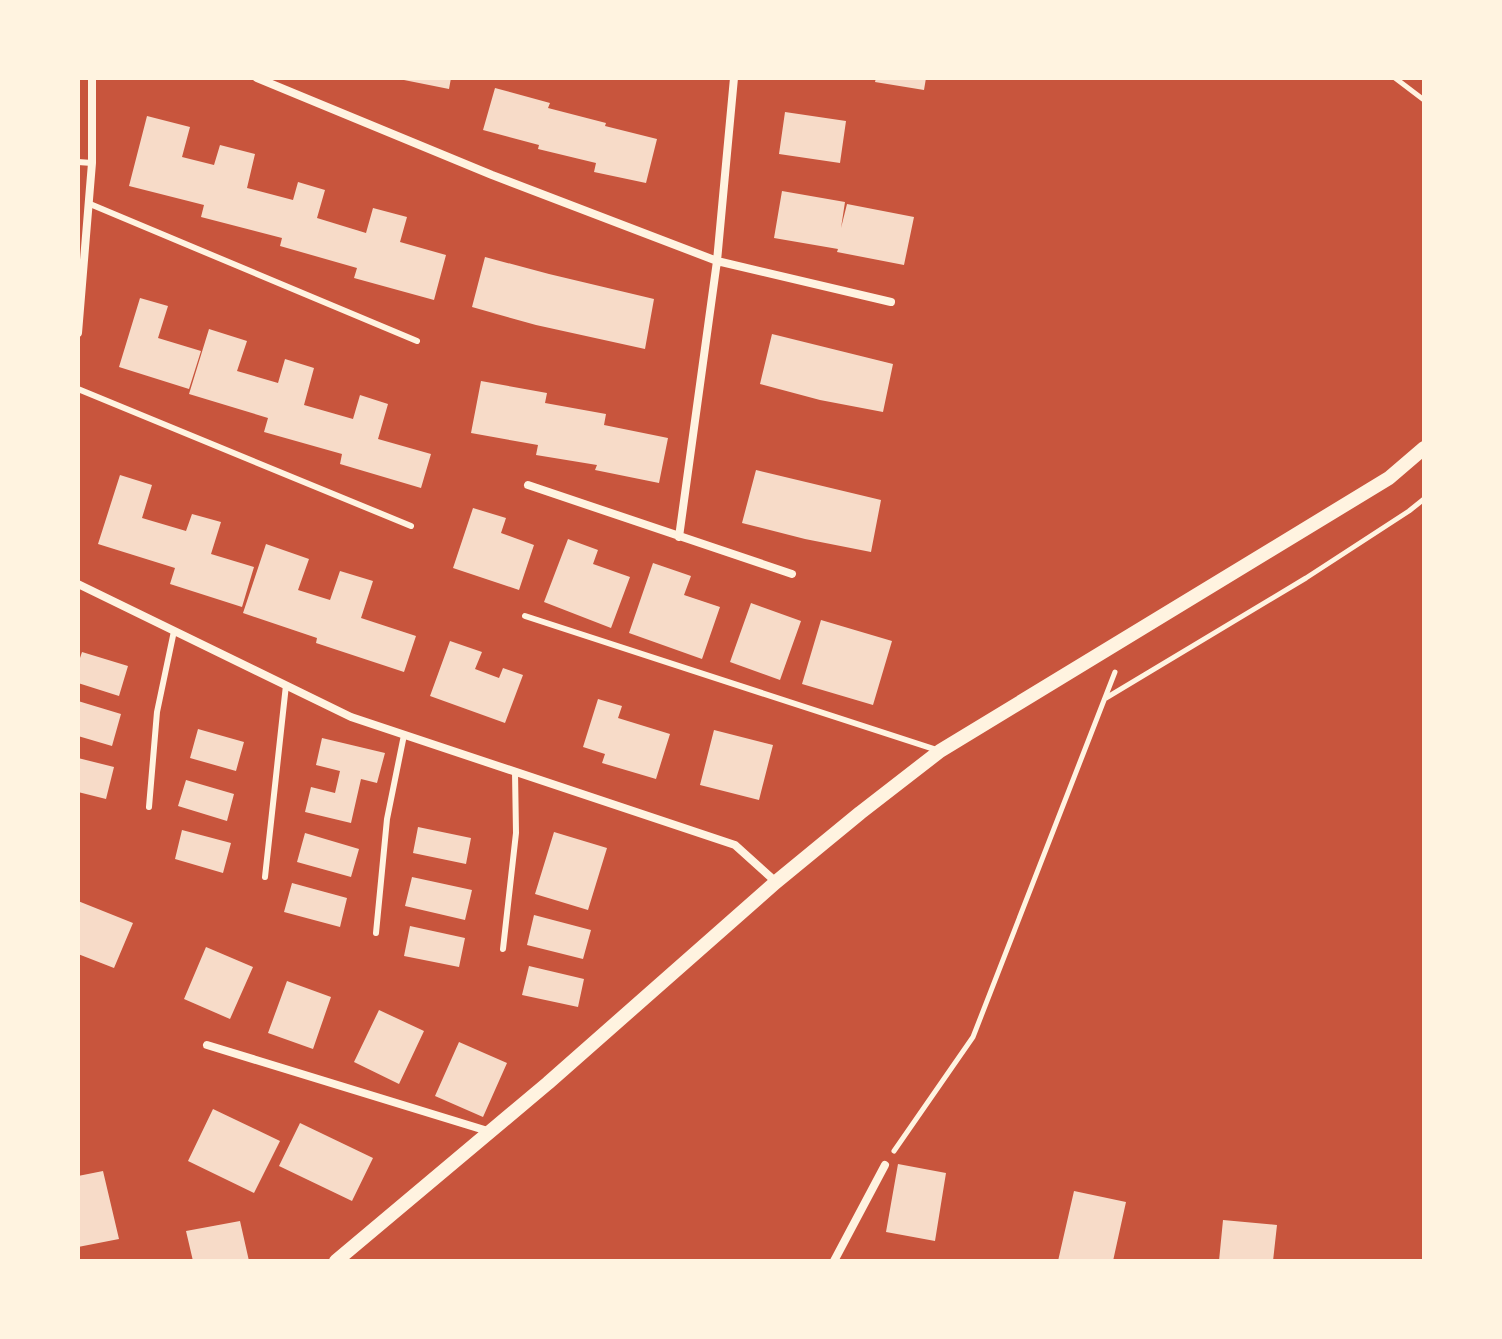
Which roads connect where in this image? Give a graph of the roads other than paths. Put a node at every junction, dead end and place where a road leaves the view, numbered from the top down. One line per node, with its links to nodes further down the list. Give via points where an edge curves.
1 (92, 78): 5 (street)
2 (257, 78): 7 (street)
3 (734, 78): 7 (street)
4 (78, 162): 5 (lane)
5 (92, 163): 6 (street)
6 (90, 204): 9 (street); 10 (lane)
7 (717, 261): 8 (street); 15 (street)
8 (891, 302)
9 (78, 332)
10 (417, 341)
11 (78, 389): 14 (lane)
12 (1424, 448): 22 (street, via 1389,478)
13 (528, 485): 15 (street)
14 (411, 526)
15 (679, 537): 16 (street)
16 (792, 574)
17 (78, 584): 19 (street)
18 (525, 616): 22 (lane)
19 (174, 631): 20 (street); 24 (lane, via 157,712)
20 (286, 685): 21 (street, via 351,717); 25 (lane)
21 (404, 735): 23 (street); 27 (lane, via 387,819)
22 (940, 751): 26 (street)
23 (515, 772): 26 (street, via 735,845); 28 (lane, via 516,833)
24 (149, 807)
25 (265, 877)
26 (776, 882): 30 (street)
27 (376, 933)
28 (503, 949)
29 (207, 1045): 30 (street)
30 (491, 1132): 32 (street)
31 (885, 1165): 33 (street)
32 (336, 1261)
33 (834, 1261)

